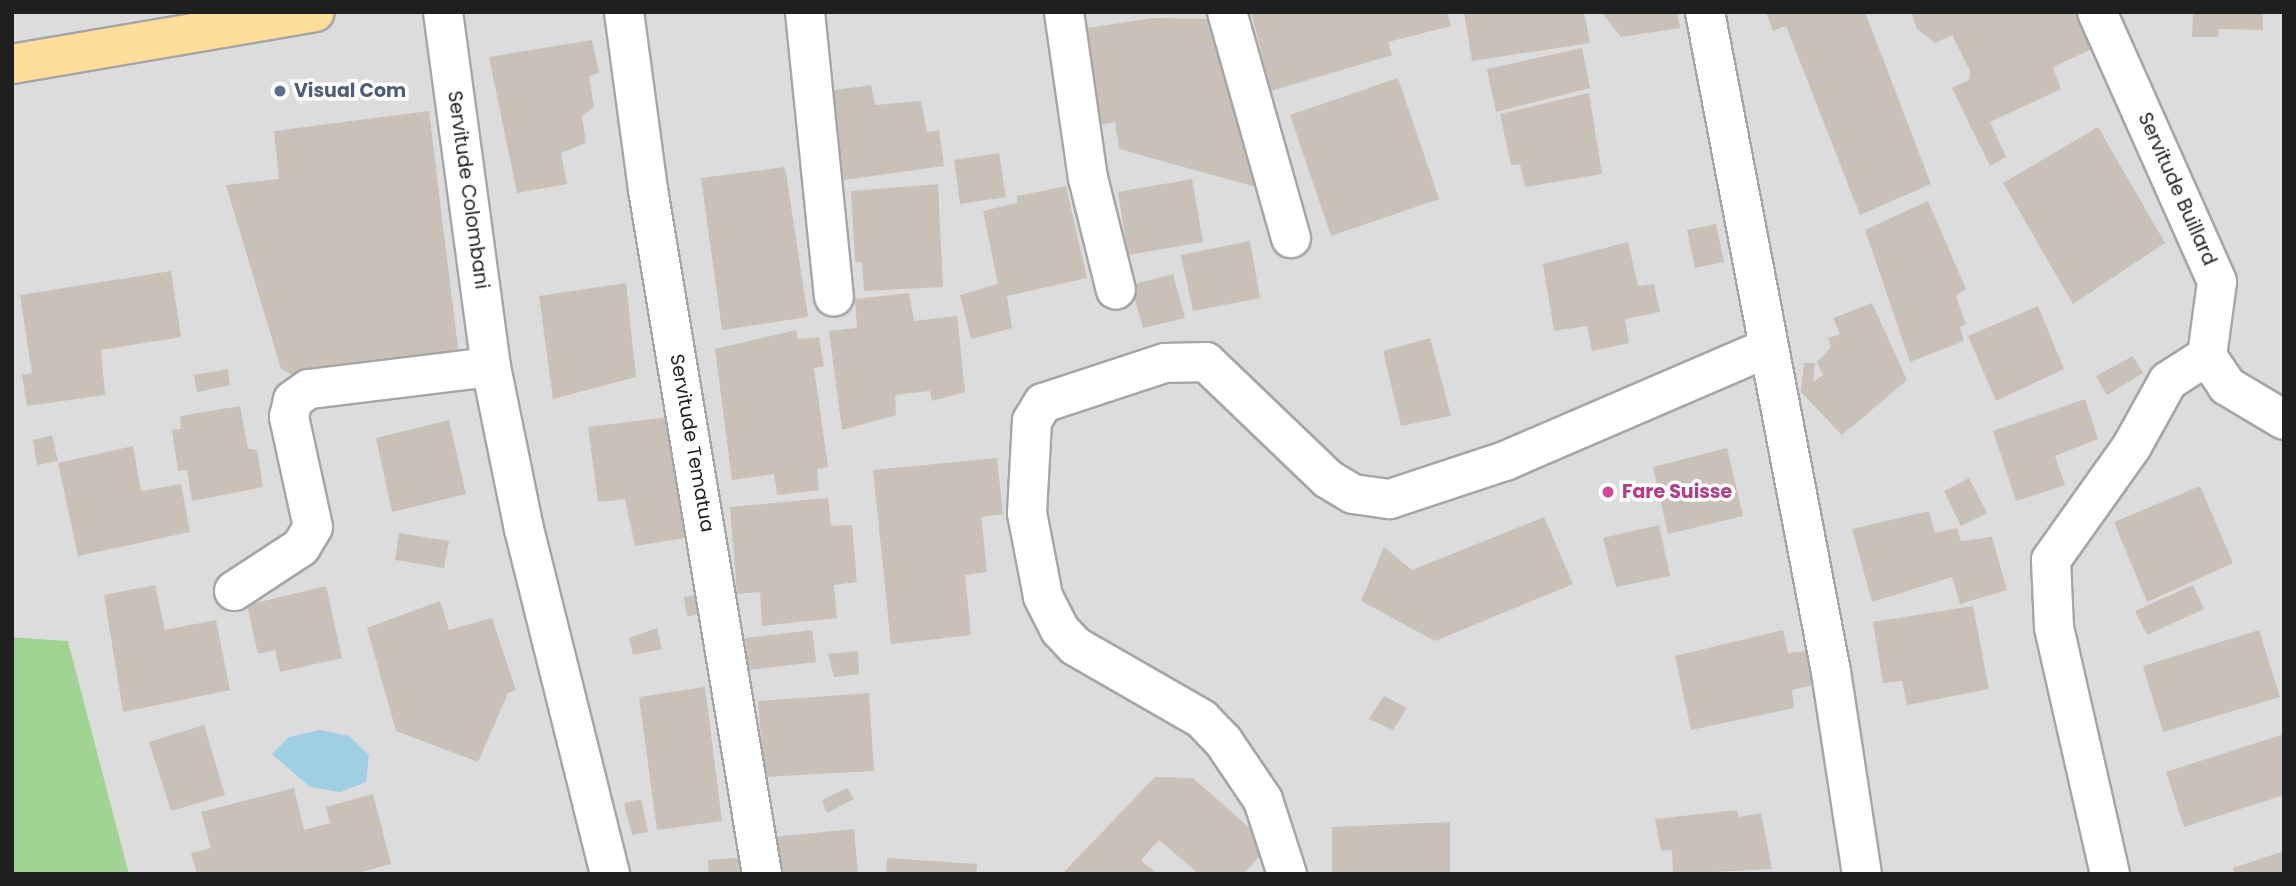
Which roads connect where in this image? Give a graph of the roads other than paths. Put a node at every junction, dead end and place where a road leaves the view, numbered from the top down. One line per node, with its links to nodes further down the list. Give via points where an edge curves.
1 (315, 12): 9 (main road)
2 (443, 12): 15 (street, Servitude Colombani)
3 (624, 12): 19 (street, Servitude Tematua, via 648,189)
4 (804, 12): 12 (street)
5 (1064, 12): 11 (street, via 1088,178)
6 (1227, 12): 10 (street)
7 (1705, 12): 13 (street)
8 (2097, 12): 14 (street, Servitude Buillard, via 2217,282)
9 (12, 64)
10 (1292, 238)
11 (1116, 290)
12 (834, 297)
13 (1768, 348): 20 (street, via 1504,461 1390,499 1353,494 1328,479 1206,362 1166,363 1043,403 1032,421 1027,513 1043,596 1060,630 1075,646 1202,719 1223,741 1263,800); 21 (street, via 1830,672)
14 (2207, 356): 16 (street, via 2227,386); 22 (street, via 2168,382 2132,446 2051,560 2054,627)
15 (491, 367): 17 (street, via 309,389 293,400 289,417 313,527 301,547); 18 (street, Servitude Colombani, via 524,529)
16 (2284, 420)
17 (234, 591)
18 (610, 874)
19 (762, 874)
20 (1287, 874)
21 (1862, 874)
22 (2110, 874)

